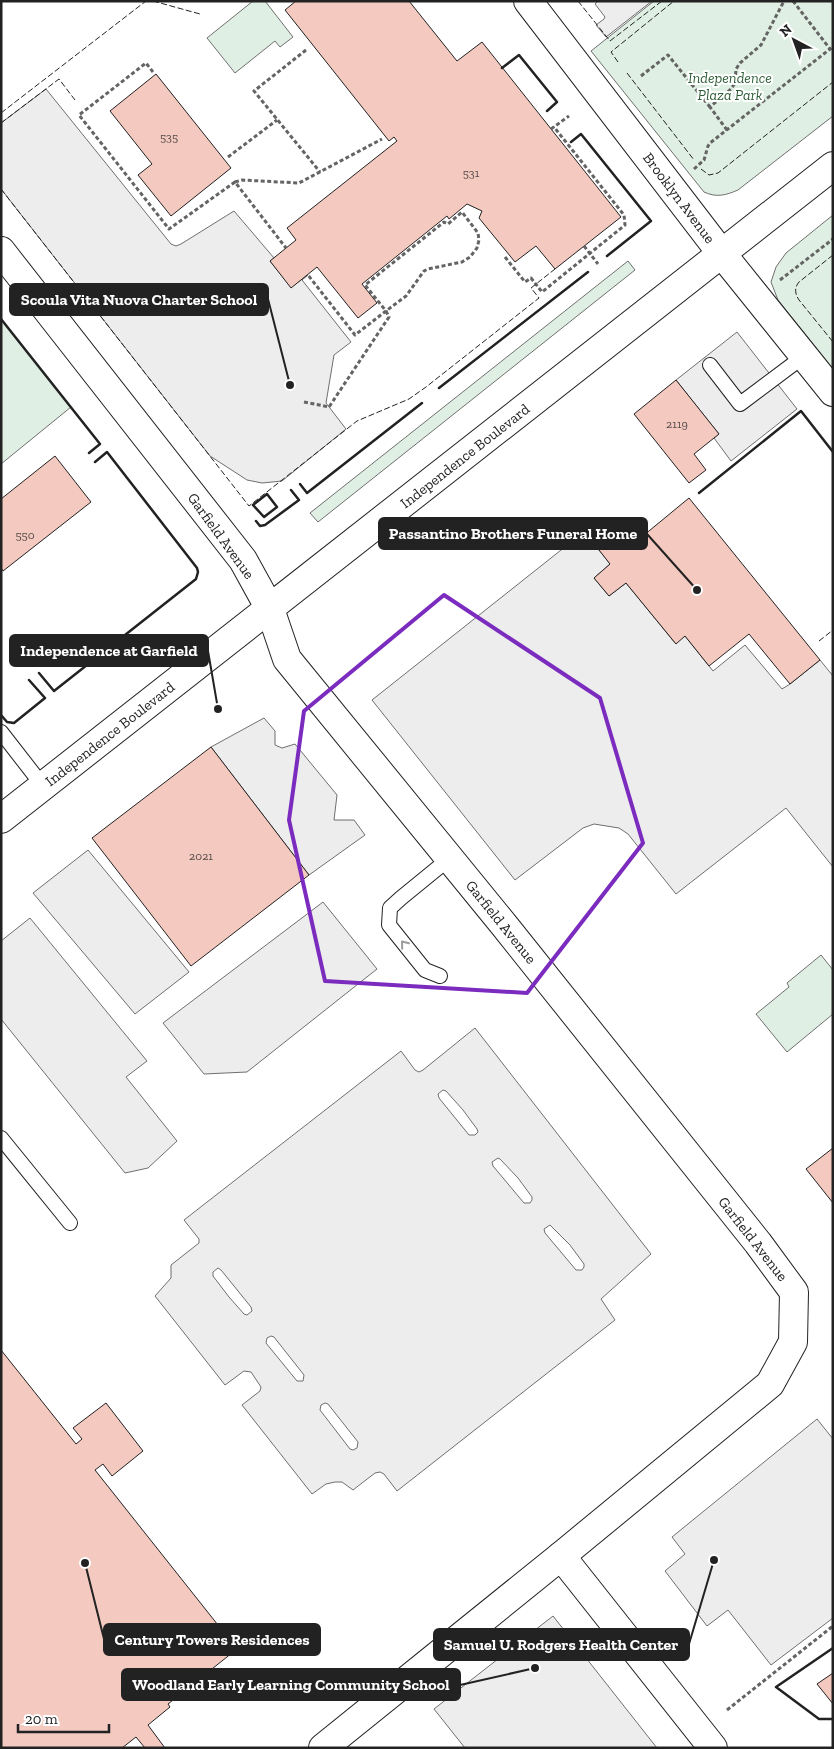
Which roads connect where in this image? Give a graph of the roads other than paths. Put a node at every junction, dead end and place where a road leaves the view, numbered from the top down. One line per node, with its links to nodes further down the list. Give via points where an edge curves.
1 (528, 1): 4 (street, Brooklyn Avenue)
2 (833, 166): 4 (street, Independence Boulevard)
3 (1, 251): 8 (street, Garfield Avenue, via 243,560)
4 (722, 254): 5 (street, Brooklyn Avenue); 8 (street, Independence Boulevard)
5 (804, 356): 6 (lane, via 740,404); 7 (street, Brooklyn Avenue)
6 (710, 365)
7 (833, 392)
8 (270, 609): 10 (street, Independence Boulevard); 12 (street, Garfield Avenue, via 287,659)
9 (1, 732): 10 (lane)
10 (43, 786): 11 (street, Independence Boulevard)
11 (7, 810)
12 (450, 858): 13 (lane, one-way to 12, via 425,970 389,925 390,908); 16 (street, Garfield Avenue, via 794,1292 793,1342 770,1384)
13 (440, 976)
14 (1, 1138): 15 (lane)
15 (70, 1223)
16 (561, 1556): 17 (street); 18 (street, Garfield Avenue)
17 (705, 1745)
18 (324, 1748)

